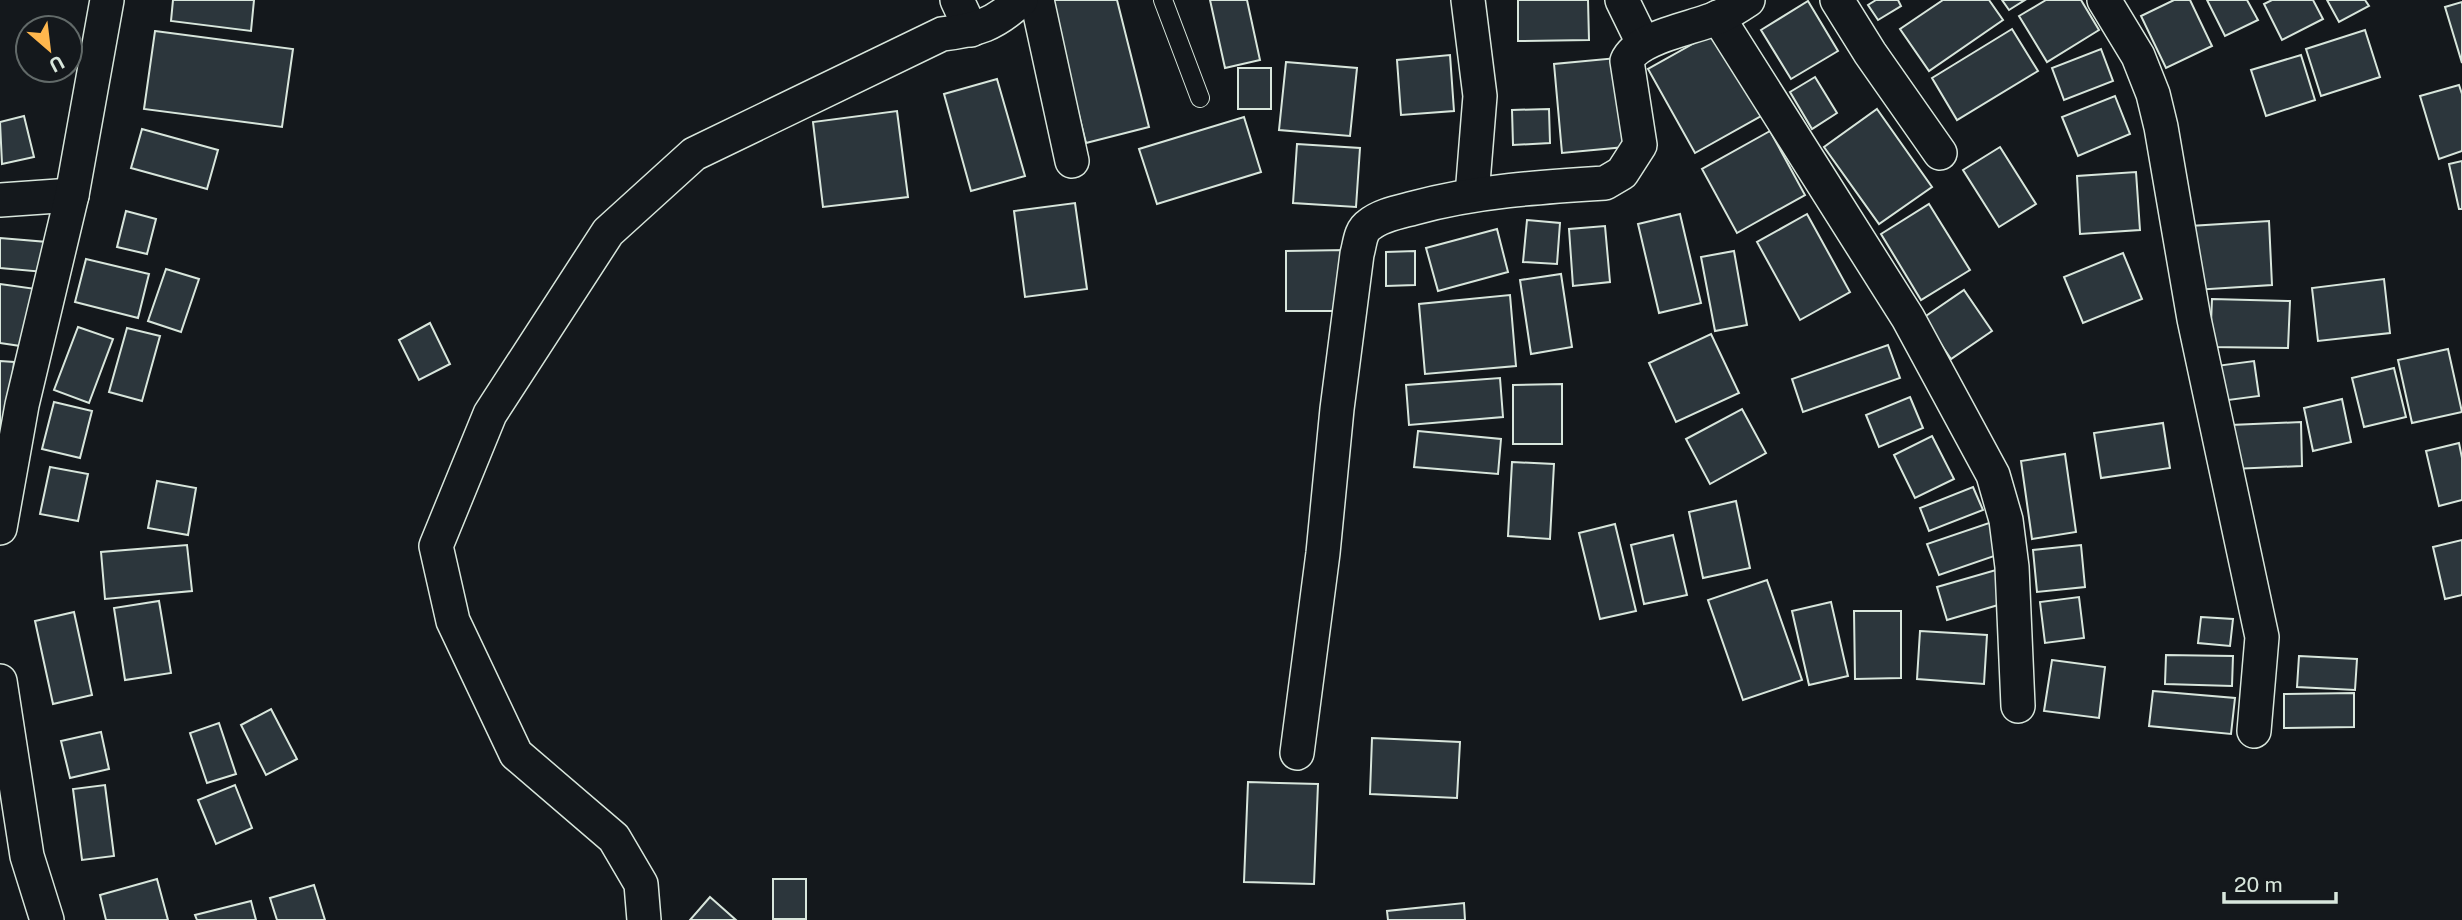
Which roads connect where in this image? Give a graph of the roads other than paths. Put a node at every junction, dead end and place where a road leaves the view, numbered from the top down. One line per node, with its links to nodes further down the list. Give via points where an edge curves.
1 (107, 0): 17 (street)
2 (957, 0): 12 (street)
3 (1021, 0): 12 (street, via 1003,17)
4 (1037, 0): 16 (street)
5 (1163, 0): 14 (lane)
6 (1468, 0): 18 (street, via 1480,96)
7 (1622, 0): 13 (street)
8 (1748, 0): 11 (street)
9 (1837, 0): 15 (street)
10 (2104, 0): 23 (street, via 2138,57 2161,127 2194,319 2262,637)
11 (1718, 17): 13 (street); 22 (street, via 1908,318 1993,475 2006,520 2012,567)
12 (971, 30): 26 (street, via 942,33 694,154 608,232 490,414 436,546 453,621 516,754 614,838 641,884)
13 (1643, 43): 18 (street, via 1627,61 1640,145 1622,173 1605,183)
14 (1200, 98)
15 (1940, 153)
16 (1072, 161)
17 (72, 195): 19 (street); 20 (street, via 22,405)
18 (1472, 195): 24 (street, via 1388,215 1362,233 1338,396)
19 (0, 200)
20 (0, 528)
21 (0, 681): 25 (street, via 27,856)
22 (2018, 706)
23 (2254, 731)
24 (1297, 753)
25 (47, 920)
26 (644, 920)

